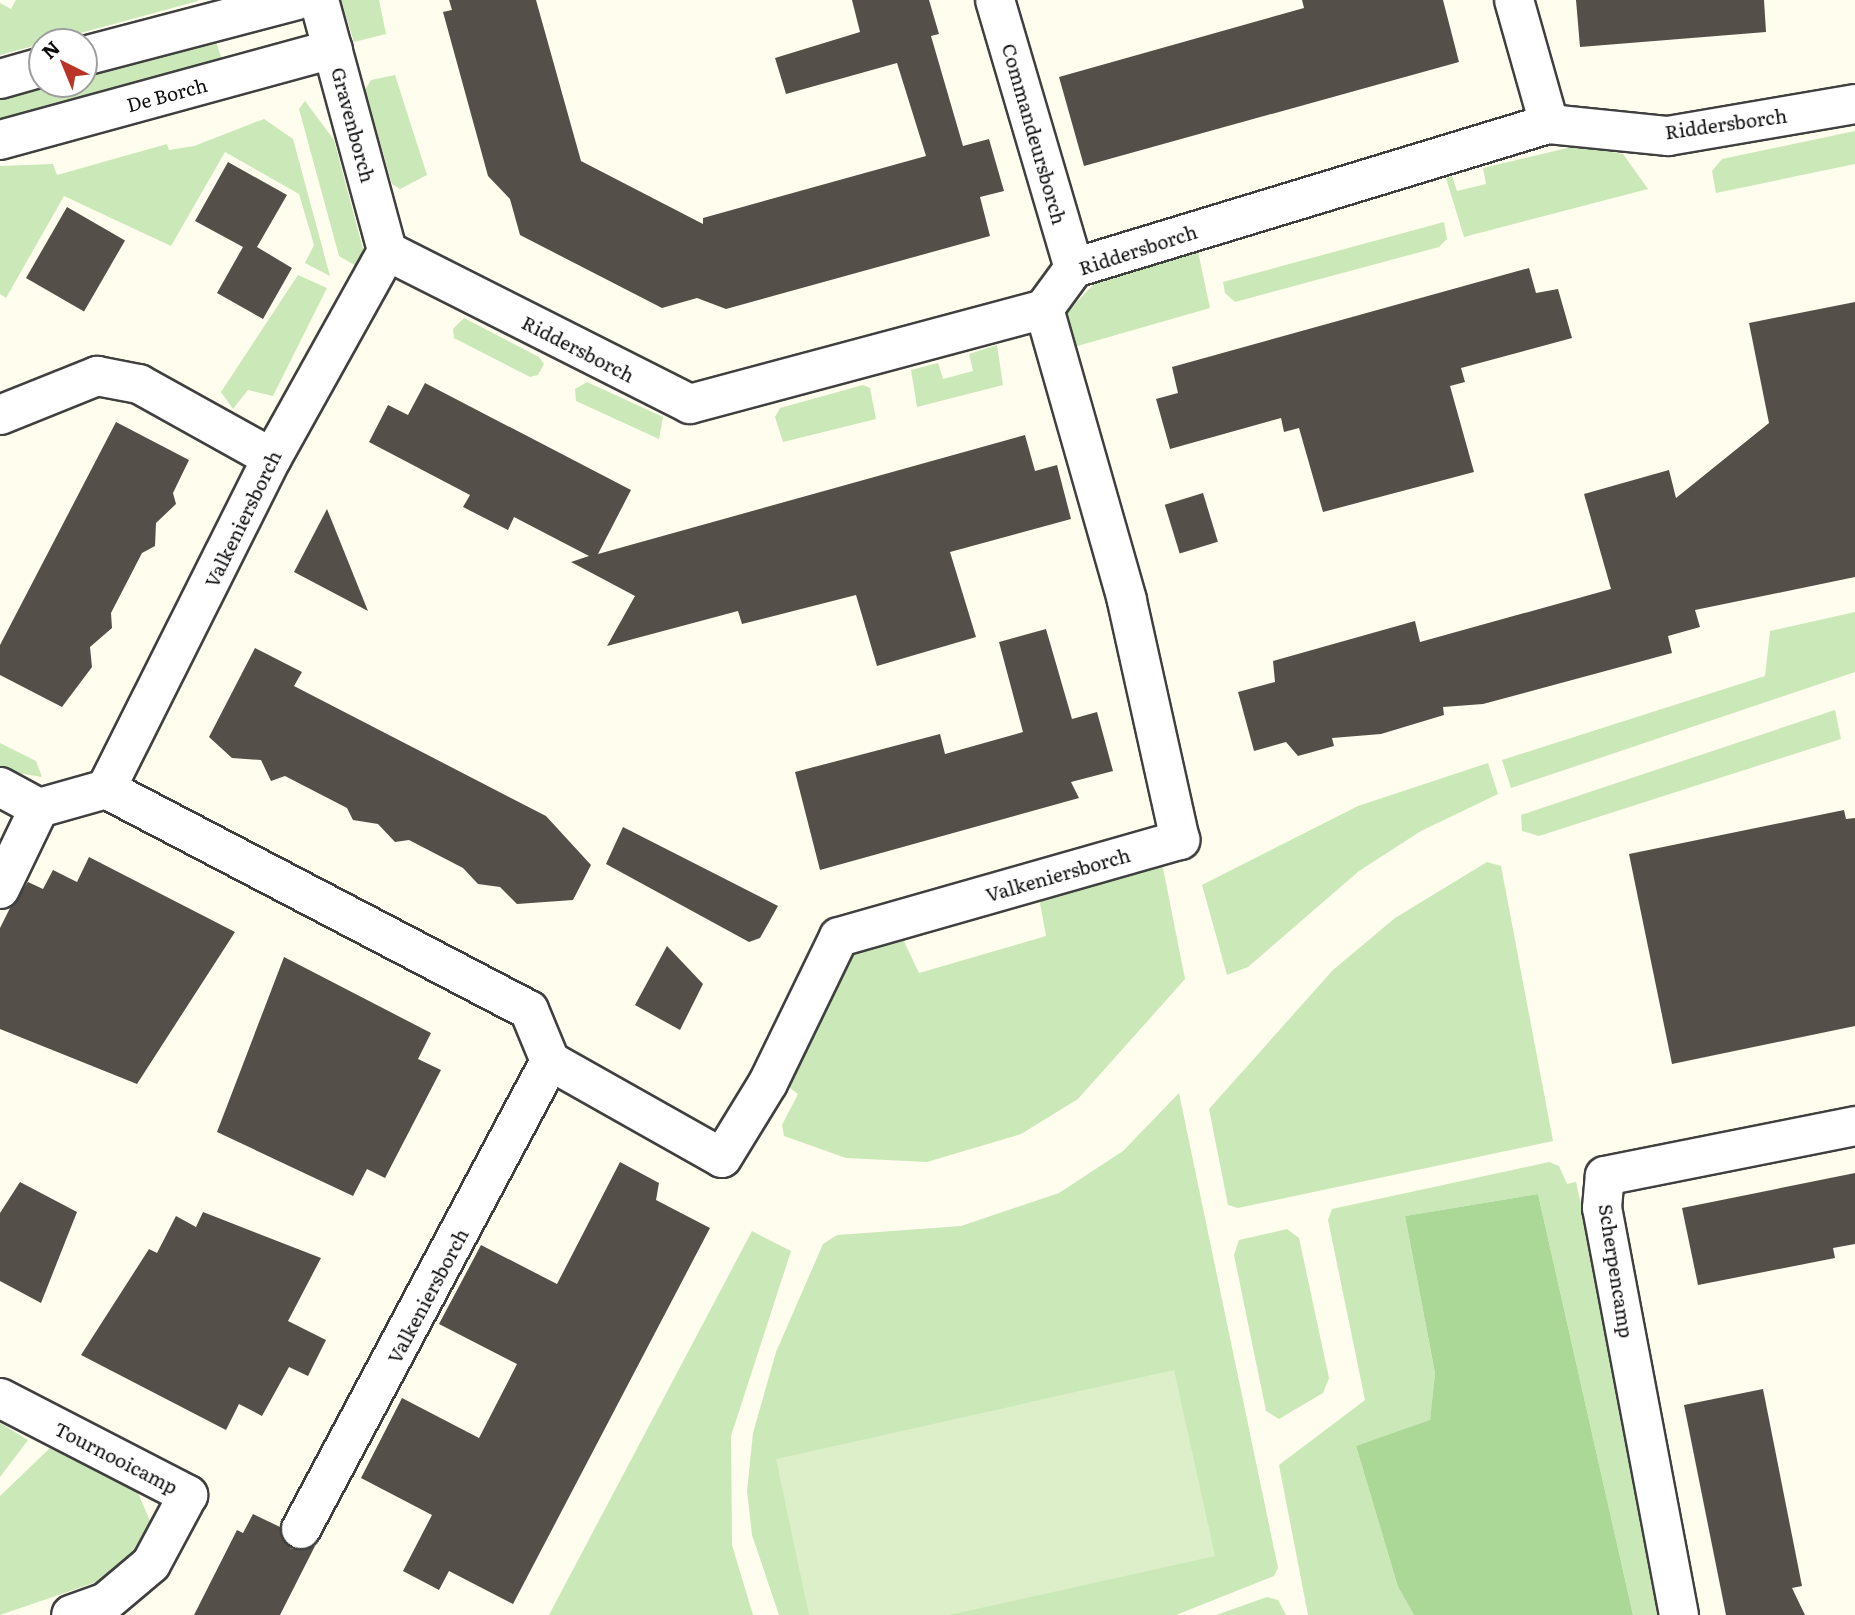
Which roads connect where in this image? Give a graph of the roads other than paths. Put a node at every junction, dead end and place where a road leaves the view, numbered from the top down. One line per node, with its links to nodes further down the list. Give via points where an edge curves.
1 (297, 0): 6 (street)
2 (319, 0): 5 (street, Gravenborch)
3 (995, 0): 13 (street, Commandeursborch)
4 (1514, 0): 10 (street)
5 (333, 49): 11 (street, De Borch); 12 (street, Gravenborch)
6 (98, 52)
7 (28, 71): 8 (street)
8 (0, 79)
9 (1855, 104): 10 (street, Riddersborch, via 1668,136)
10 (1549, 124): 13 (street, Riddersborch)
11 (0, 140)
12 (387, 251): 14 (street, Riddersborch, via 690,404); 16 (street, Valkeniersborch)
13 (1074, 268): 14 (street, Riddersborch)
14 (1044, 309): 21 (street, Valkeniersborch, via 1127,600 1180,840 839,937 768,1083 722,1158)
15 (0, 415): 16 (street, via 97,376 139,384)
16 (272, 458): 18 (street, Valkeniersborch)
17 (0, 787): 19 (street)
18 (106, 789): 19 (street); 21 (street, via 529,1010)
19 (39, 808): 20 (street)
20 (0, 889)
21 (550, 1061): 24 (street, Valkeniersborch)
22 (1855, 1126): 26 (street, Scherpencamp, via 1605,1176 1602,1208)
23 (0, 1398): 25 (street, Tournooicamp, via 188,1495 151,1564 106,1602)
24 (301, 1529)
25 (71, 1615)
26 (1679, 1615)

